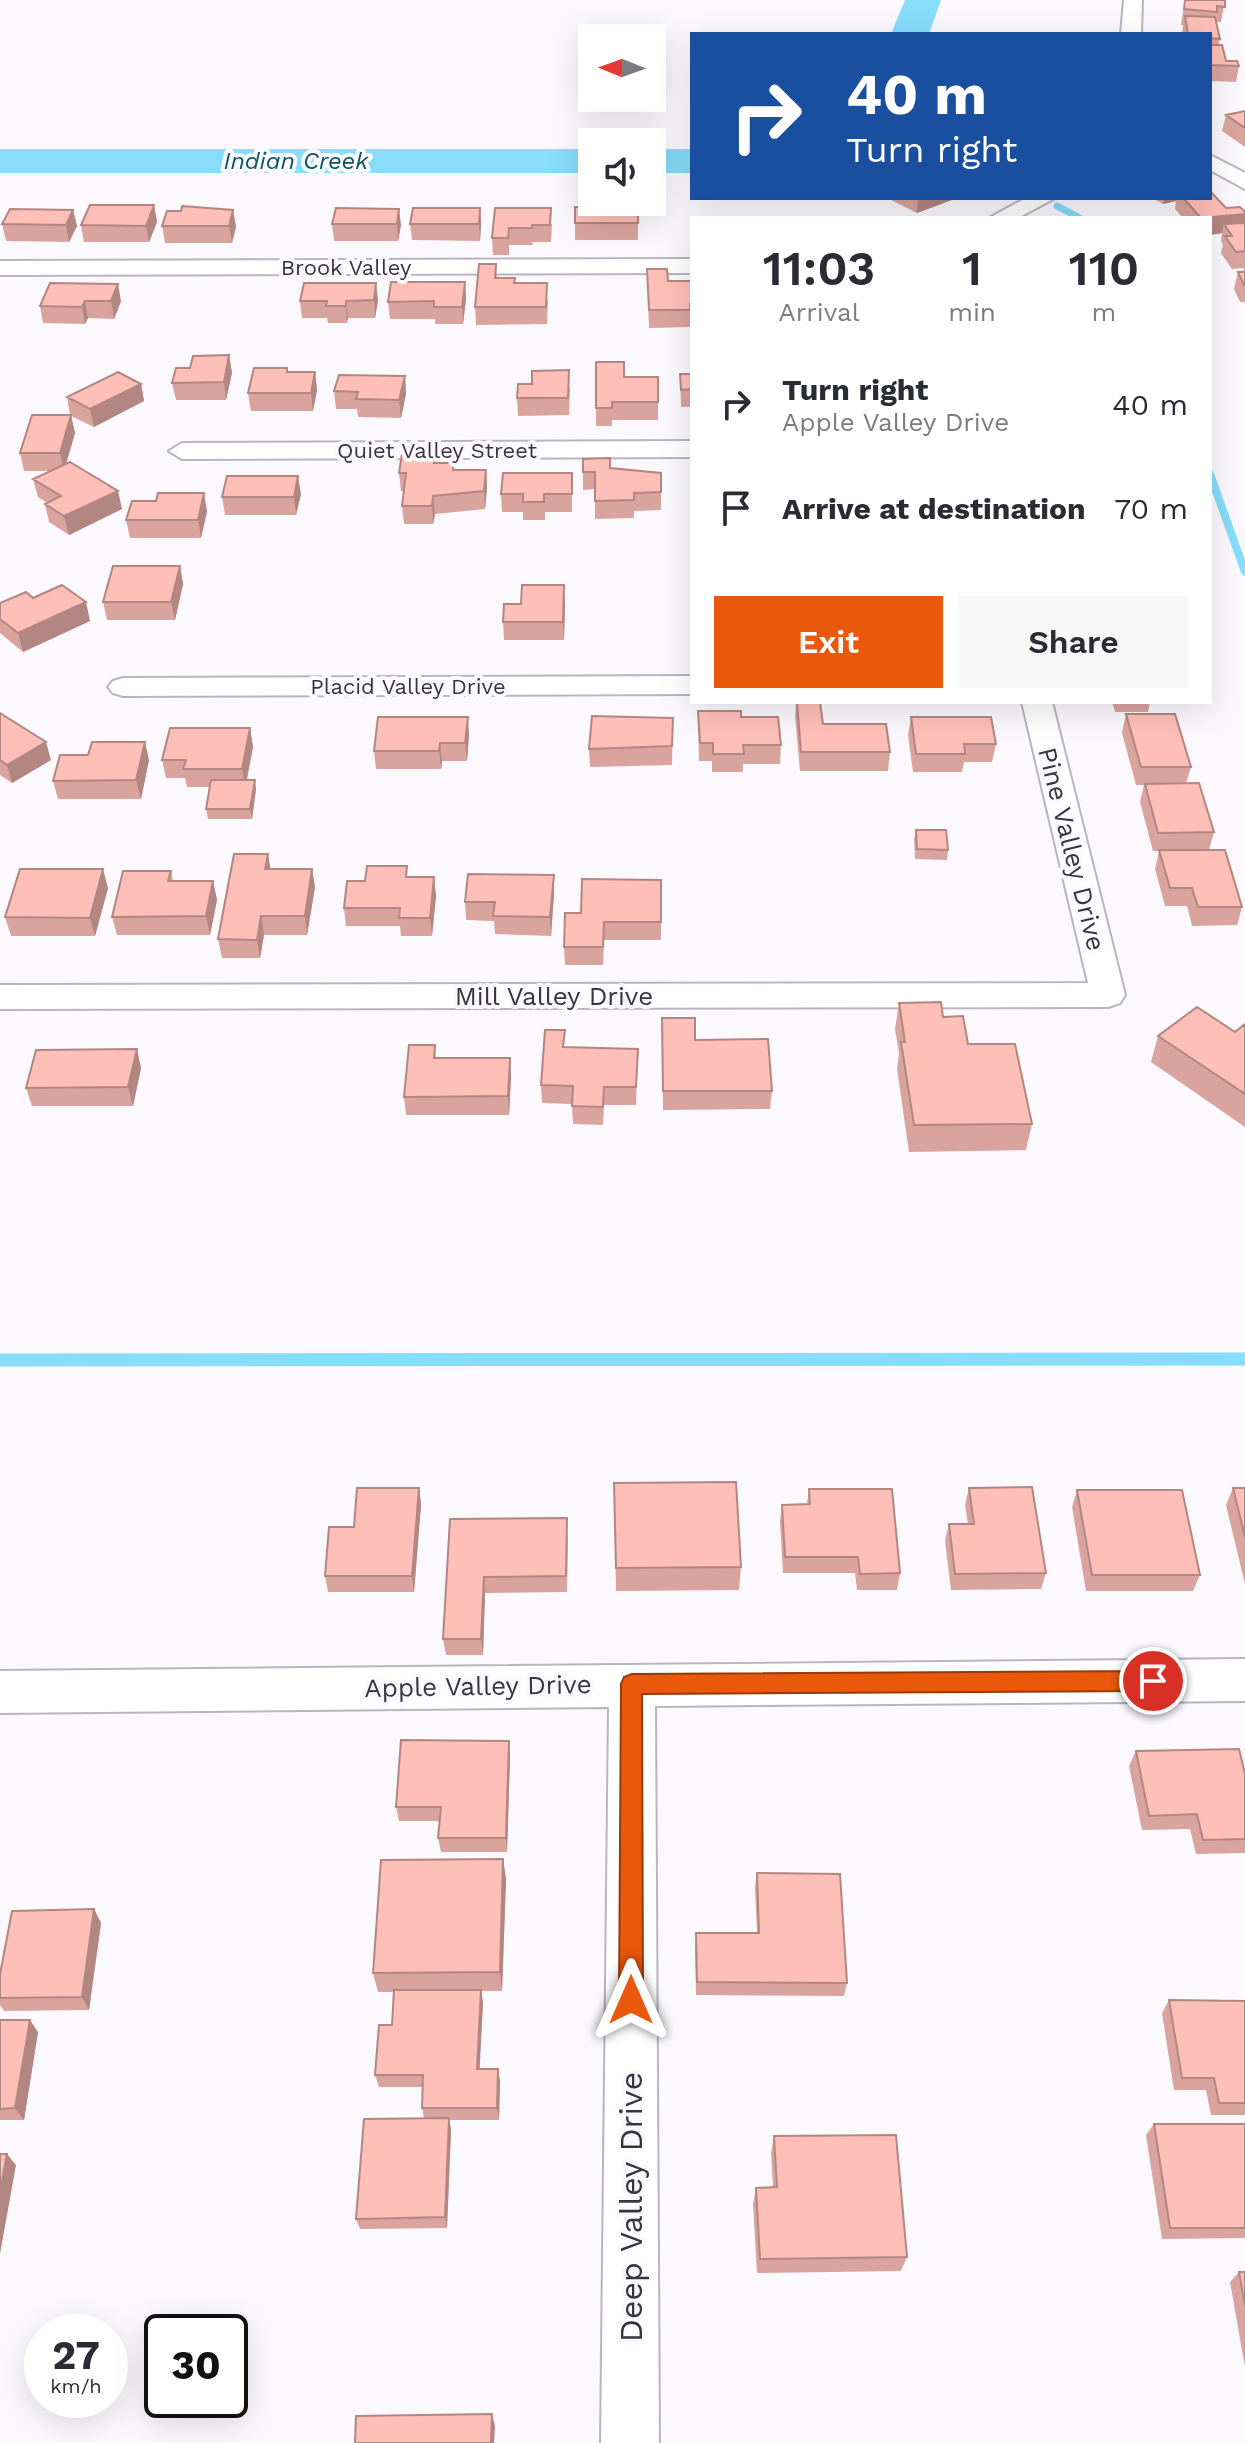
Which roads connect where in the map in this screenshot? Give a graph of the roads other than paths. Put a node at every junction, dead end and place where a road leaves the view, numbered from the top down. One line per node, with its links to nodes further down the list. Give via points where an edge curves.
1 (1133, 0): 2 (street)
2 (1131, 32)
3 (1212, 162): 4 (street)
4 (1245, 182)
5 (1040, 200): 6 (street)
6 (1004, 216)
7 (690, 266): 8 (street, Brook Valley)
8 (0, 268)
9 (690, 449): 10 (street, Quiet Valley Street)
10 (182, 451)
11 (690, 685): 12 (street, Placid Valley Drive)
12 (123, 687)
13 (1037, 704): 14 (street, Pine Valley Drive)
14 (1108, 995): 15 (street, Mill Valley Drive)
15 (0, 997)
16 (1245, 1680): 17 (street, Apple Valley Drive)
17 (632, 1684): 18 (street, Apple Valley Drive); 19 (street, Deep Valley Drive)
18 (0, 1692)
19 (630, 2443)

